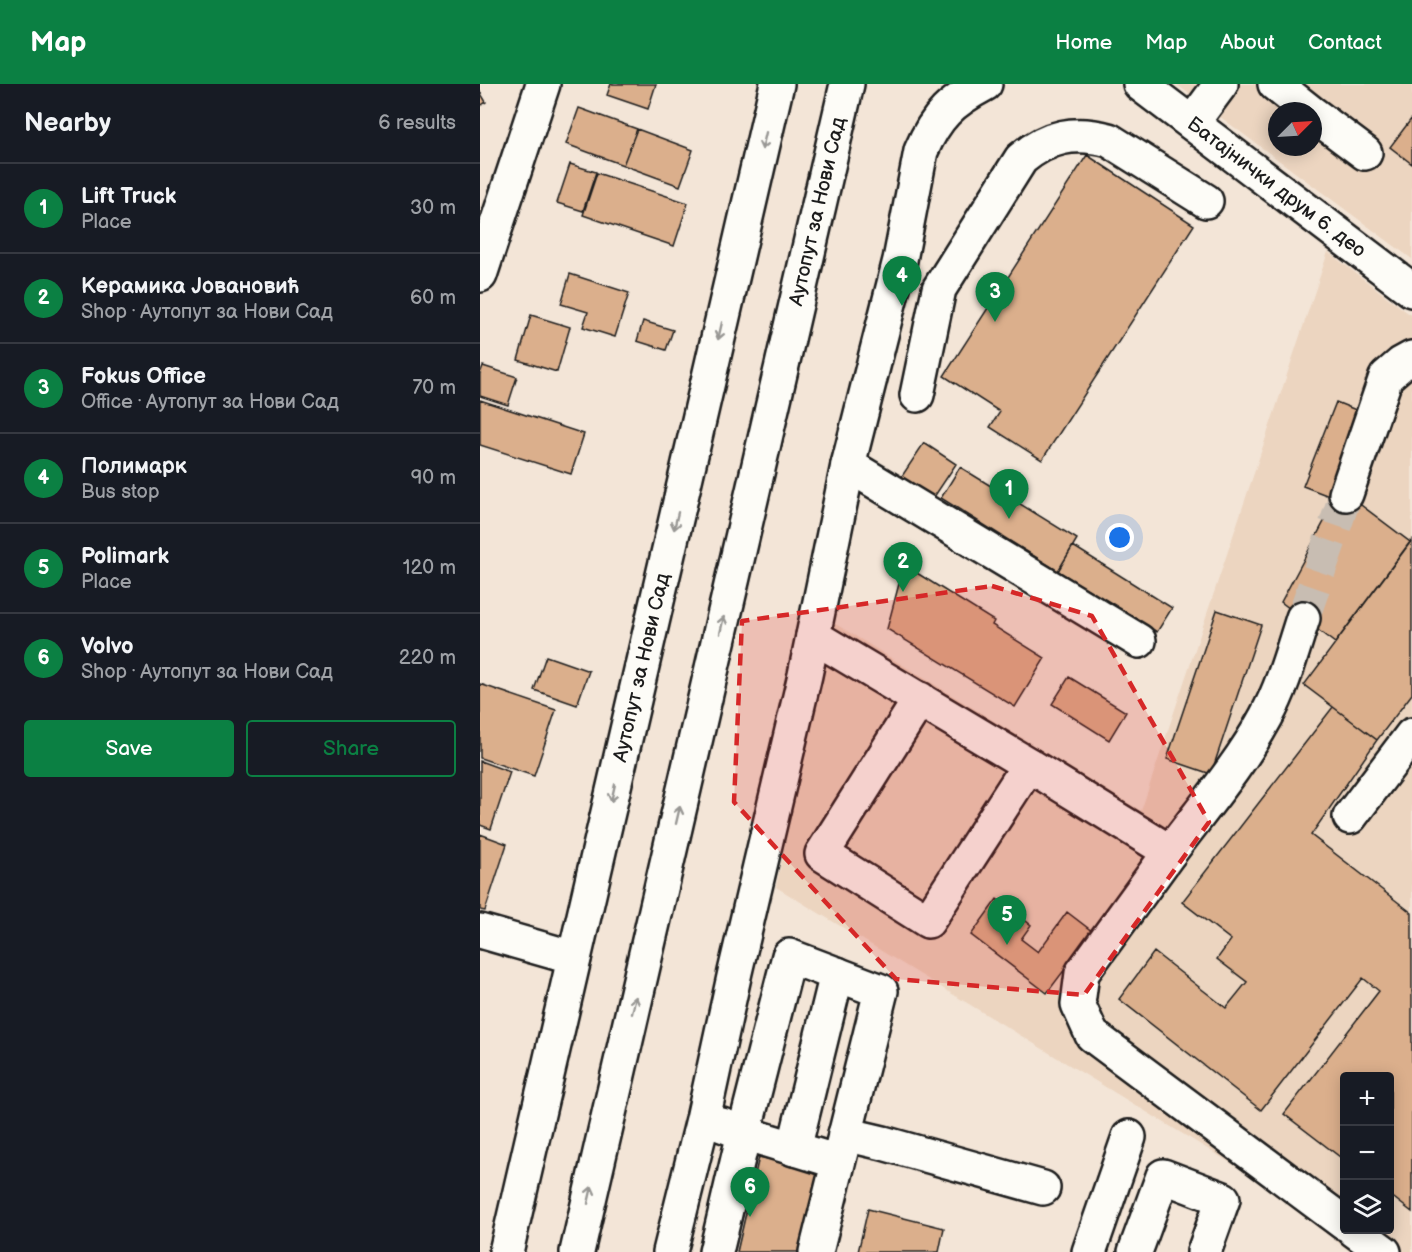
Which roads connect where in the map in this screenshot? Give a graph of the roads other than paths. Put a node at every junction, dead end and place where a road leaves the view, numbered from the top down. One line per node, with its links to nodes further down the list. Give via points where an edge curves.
1 (777, 84): 31 (main road, Аутопут за Нови Сад, one-way to 31)
2 (847, 84): 43 (main road, Аутопут за Нови Сад, one-way to 2)
3 (985, 84): 14 (main road, via 946,109 928,136 921,151)
4 (1140, 84): 10 (main road, Батајнички друм 6. део)
5 (1196, 84): 10 (main road)
6 (1221, 84): 10 (main road)
7 (1275, 84): 9 (main road)
8 (538, 86): 15 (main road)
9 (1298, 102)
10 (1184, 117): 17 (main road, Батајнички друм 6. део)
11 (1322, 121): 12 (main road)
12 (1365, 153)
13 (1206, 201): 16 (main road, via 1109,140 1090,135 1047,142 1021,159)
14 (900, 260): 16 (main road); 20 (main road)
15 (480, 275)
16 (939, 289): 19 (main road)
17 (1412, 290)
18 (1412, 358): 21 (main road, via 1386,377)
19 (916, 395)
20 (848, 465): 23 (main road); 24 (main road)
21 (1346, 494)
22 (1303, 618): 29 (main road, via 1285,676 1266,717)
23 (813, 636): 25 (main road); 33 (main road)
24 (1138, 641)
25 (920, 699): 27 (main road); 27 (main road, via 822,854 928,921)
26 (1412, 735): 28 (main road)
27 (1029, 765): 29 (main road)
28 (1350, 817)
29 (1170, 852): 40 (main road, via 1082,973 1078,1004 1092,1035)
30 (480, 931): 31 (main road)
31 (574, 958): 42 (main road, Аутопут за Нови Сад)
32 (837, 974): 34 (main road, via 789,956); 36 (main road, via 881,991); 37 (main road)
33 (703, 1119): 34 (main road); 44 (main road)
34 (744, 1132): 37 (main road); 45 (main road)
35 (1129, 1137): 47 (main road)
36 (842, 1148): 37 (main road); 38 (main road); 46 (main road)
37 (794, 1149)
38 (1043, 1188)
39 (1242, 1206): 50 (main road)
40 (1340, 1220)
41 (1359, 1234): 51 (main road)
42 (506, 1252)
43 (577, 1252)
44 (670, 1252)
45 (716, 1252)
46 (816, 1252)
47 (1089, 1252)
48 (1135, 1252): 49 (main road, via 1162,1176 1223,1199)
49 (1204, 1252)
50 (1226, 1252)
51 (1384, 1252)

